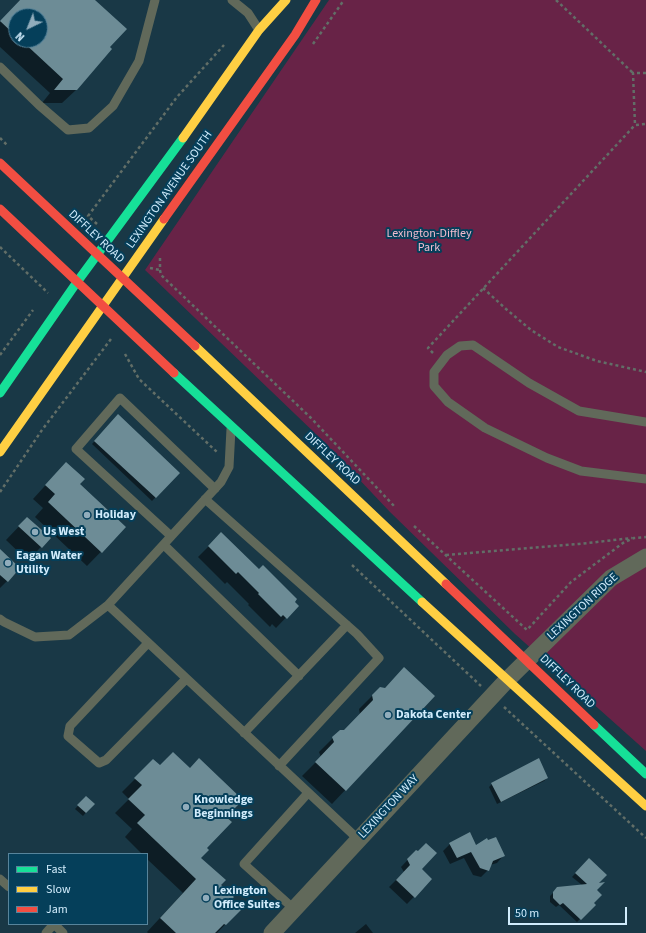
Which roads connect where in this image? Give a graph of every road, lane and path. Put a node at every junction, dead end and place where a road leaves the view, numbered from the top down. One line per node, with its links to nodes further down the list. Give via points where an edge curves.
1 (232, 0): 6 (lane, via 248,13)
2 (286, 0): 6 (main road, LEXINGTON AVENUE SOUTH)
3 (316, 0): 19 (main road, LEXINGTON AVENUE SOUTH, via 295,35)
4 (556, 0): 9 (path)
5 (152, 2): 8 (lane, via 139,61 113,106 89,128 68,130)
6 (259, 30): 17 (main road, LEXINGTON AVENUE SOUTH)
7 (227, 42): 15 (path, via 177,97)
8 (0, 67)
9 (632, 73): 10 (path); 12 (path)
10 (646, 73)
11 (646, 124): 12 (path)
12 (635, 125): 21 (path)
13 (0, 163): 17 (main road, DIFFLEY ROAD)
14 (0, 209): 20 (main road)
15 (91, 212)
16 (0, 248): 22 (path)
17 (98, 254): 19 (main road, DIFFLEY ROAD); 20 (main road, LEXINGTON AVENUE SOUTH)
18 (160, 270): 43 (path, via 161,275 310,418)
19 (123, 278): 25 (main road, LEXINGTON AVENUE SOUTH); 56 (main road, DIFFLEY ROAD)
20 (77, 282): 24 (main road, LEXINGTON AVENUE SOUTH); 25 (main road)
21 (483, 288): 32 (path, via 428,348); 33 (path, via 531,330 558,346 597,362)
22 (47, 292): 23 (path); 24 (path)
23 (42, 298)
24 (64, 301): 34 (main road, LEXINGTON AVENUE SOUTH)
25 (102, 305): 27 (main road, LEXINGTON AVENUE SOUTH); 36 (main road)
26 (33, 310): 31 (path)
27 (91, 322): 28 (path); 37 (main road, LEXINGTON AVENUE SOUTH)
28 (112, 338): 29 (path); 41 (path, via 42,430)
29 (115, 343)
30 (122, 352): 38 (path, via 139,379 221,456)
31 (0, 355)
32 (442, 361): 35 (lane, via 460,346 473,344 529,383 578,411); 39 (lane, via 434,372 434,386 448,402 485,428 547,458 581,471)
33 (646, 372)
34 (0, 393)
35 (646, 422)
36 (231, 427): 38 (lane); 59 (main road)
37 (0, 452)
38 (229, 459): 40 (lane, via 229,468)
39 (646, 479)
40 (215, 489): 42 (lane); 45 (lane, via 120,398 76,449)
41 (0, 492)
42 (205, 500): 45 (lane); 54 (lane)
43 (398, 511)
44 (409, 520): 49 (path)
45 (171, 536): 48 (lane)
46 (646, 537): 47 (path)
47 (634, 538): 49 (path); 49 (path, via 623,543 571,582 527,630)
48 (164, 544): 52 (lane); 57 (lane)
49 (446, 555)
50 (646, 557): 56 (street, LEXINGTON RIDGE, via 611,578)
51 (350, 563): 60 (path)
52 (108, 605): 53 (lane, via 69,635 35,637); 55 (lane)
53 (0, 619)
54 (347, 625): 57 (lane); 62 (lane, via 378,658)
55 (148, 643): 58 (lane); 58 (lane, via 70,726 68,736 99,763 106,760)
56 (527, 661): 59 (street, LEXINGTON RIDGE); 63 (main road, DIFFLEY ROAD)
57 (298, 676): 61 (lane)
58 (186, 679): 61 (lane)
59 (507, 680): 60 (street, LEXINGTON WAY); 65 (main road)
60 (492, 697): 66 (path); 67 (street, LEXINGTON WAY)
61 (244, 733): 62 (lane)
62 (279, 766): 64 (lane)
63 (646, 774)
64 (308, 793): 67 (lane); 70 (lane, via 244,864)
65 (646, 806)
66 (646, 838)
67 (359, 840): 70 (street, LEXINGTON WAY)
68 (0, 879): 69 (lane)
69 (8, 885)
70 (294, 909): 75 (street, LEXINGTON WAY)
71 (53, 925): 73 (lane)
72 (55, 925): 74 (lane)
73 (46, 933)
74 (63, 933)
75 (272, 933)

